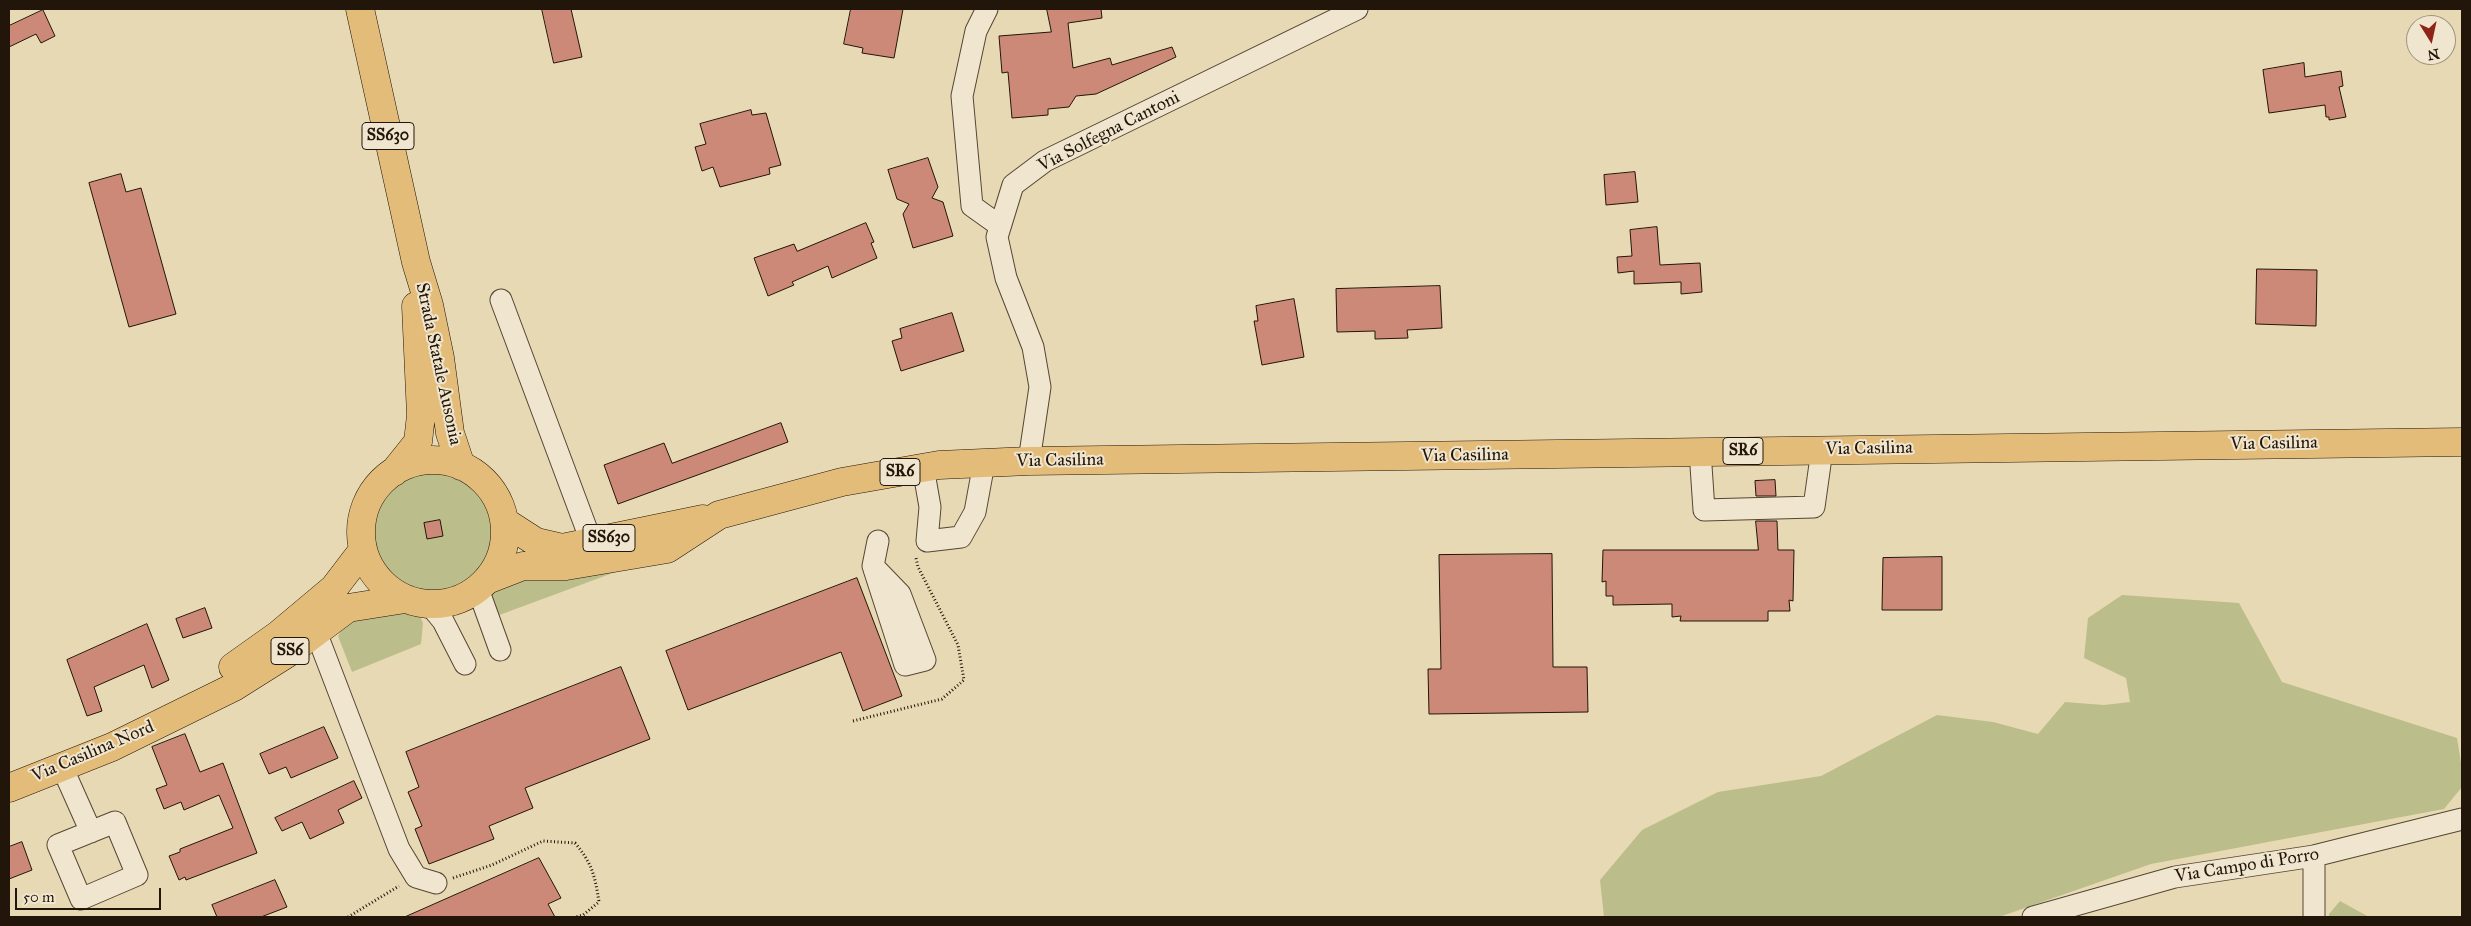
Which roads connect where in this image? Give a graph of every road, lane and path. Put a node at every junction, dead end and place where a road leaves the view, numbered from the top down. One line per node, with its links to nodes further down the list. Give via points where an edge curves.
1 (360, 9): 5 (main road, Strada Statale Ausonia / SS630)
2 (987, 9): 4 (street, via 976,31 962,96 972,206)
3 (1357, 9): 4 (street, Via Solfegna Cantoni, via 1045,161 1013,185)
4 (1000, 226): 10 (street, Via Solfegna Cantoni, via 997,237 1006,278 1033,347 1040,387)
5 (416, 262): 12 (main road, Strada Statale Ausonia / SS630, via 429,305 450,432); 14 (main road, Strada Statale Ausonia / SS630, via 421,415 418,442)
6 (501, 300): 18 (street)
7 (2462, 442): 8 (main road, Via Casilina / SR6)
8 (1822, 450): 9 (main road, Via Casilina / SR6); 9 (street, via 1814,506 1704,510)
9 (1700, 452): 10 (main road, Via Casilina / SR6)
10 (1029, 461): 11 (main road, Via Casilina / SR6)
11 (984, 463): 13 (main road, Via Casilina / SR6); 13 (street, via 975,512 961,537 927,541 930,507)
12 (461, 466): 14 (main road, via 438,460 415,463); 16 (main road, via 490,488 500,504)
13 (923, 467): 15 (main road, Via Casilina / SR6, via 842,482)
14 (394, 472): 19 (main road, via 380,484 366,506 361,532)
15 (719, 515): 18 (main road, SS630); 21 (main road, Via Casilina / SR6, via 667,549 566,566 523,566)
16 (505, 522): 18 (main road, SS630, via 536,542 562,548); 21 (main road, via 505,543 498,563)
17 (878, 540): 20 (street)
18 (591, 541)
19 (363, 550): 22 (main road, via 372,570 382,581); 26 (main road, Via Casilina Nord / SS6, via 334,588 218,678)
20 (873, 566)
21 (482, 585): 22 (main road, via 463,598 446,603); 24 (street)
22 (417, 601): 23 (main road, Via Casilina Nord / SS6, via 348,608); 25 (street, via 443,621)
23 (316, 632): 26 (main road, Via Casilina Nord / SS6, via 234,687); 32 (street, via 399,849)
24 (500, 650)
25 (465, 664)
26 (177, 715): 27 (main road, Via Casilina Nord / SS6, via 112,747)
27 (62, 766): 28 (main road, Via Casilina Nord / SS6); 30 (street)
28 (9, 788)
29 (2462, 819): 31 (street, Via Campo di Porro)
30 (91, 832)
31 (2314, 856): 36 (street, Via Campo di Porro, via 2175,877); 37 (street)
32 (416, 877): 33 (street); 34 (path)
33 (436, 883): 35 (path, via 492,865 543,841 575,843 588,859 599,902)
34 (348, 917)
35 (576, 917)
36 (2032, 917)
37 (2314, 917)

